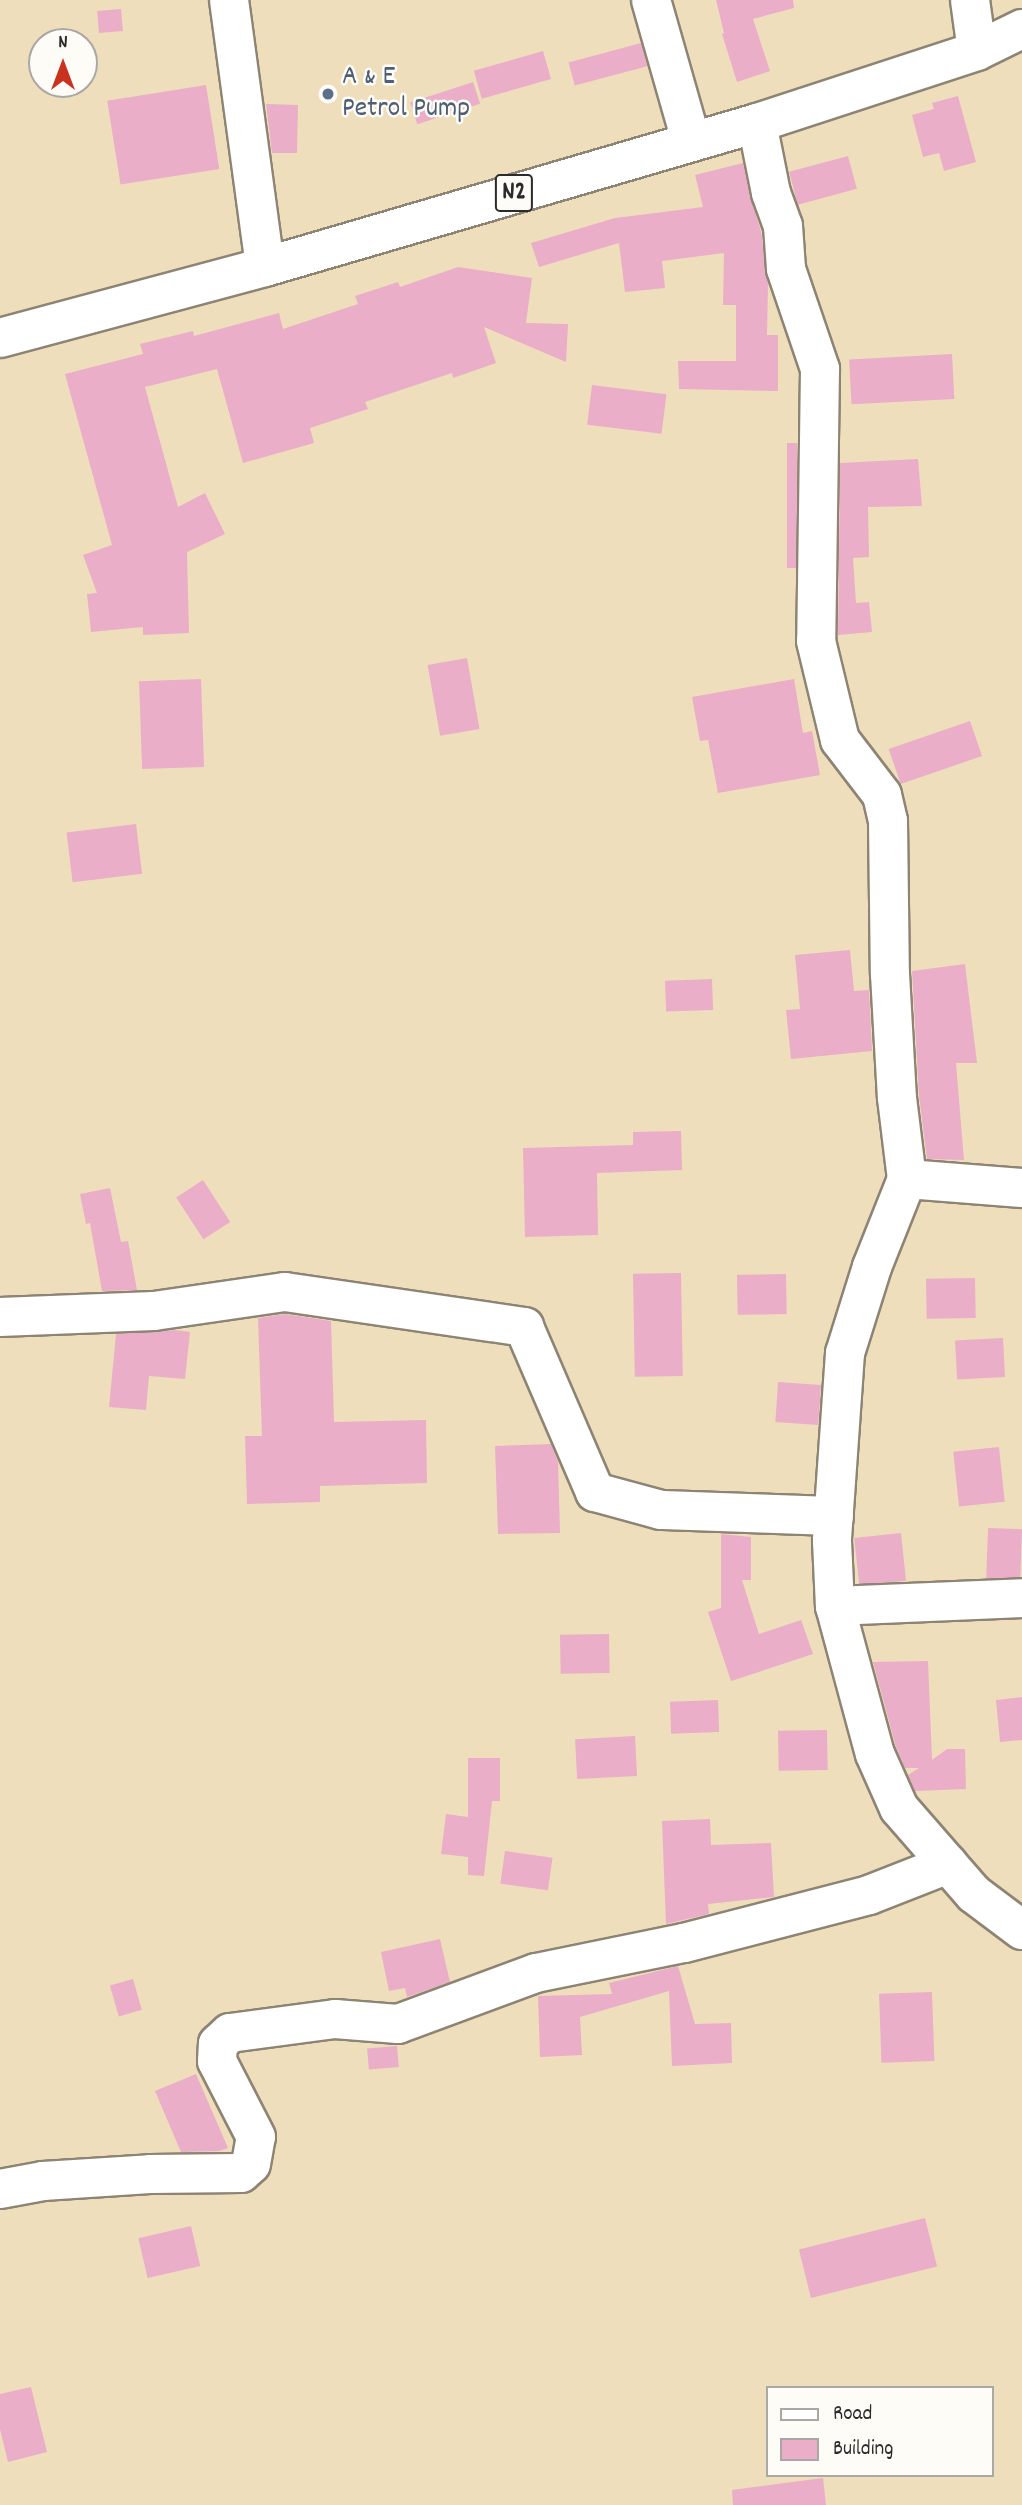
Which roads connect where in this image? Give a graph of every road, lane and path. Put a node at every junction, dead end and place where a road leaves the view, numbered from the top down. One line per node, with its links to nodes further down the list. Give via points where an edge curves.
1 (229, 0): 8 (main road)
2 (651, 0): 7 (main road)
3 (970, 0): 5 (main road)
4 (1022, 29): 5 (main road, N2)
5 (977, 51): 6 (main road, N2)
6 (757, 123): 7 (main road, N2); 10 (main road, via 783,226 786,269 820,369 816,641 840,740 882,794 888,821 891,988)
7 (691, 140): 8 (main road, N2)
8 (265, 267): 9 (main road, N2)
9 (0, 338)
10 (907, 1179): 11 (main road); 13 (main road, via 845,1353)
11 (1022, 1188)
12 (0, 1317): 13 (main road, via 154,1311 285,1292 523,1327 595,1492 661,1510)
13 (834, 1516): 15 (main road)
14 (1022, 1598): 15 (main road)
15 (835, 1606): 16 (main road, via 875,1754 899,1808)
16 (948, 1864): 17 (main road, via 974,1894); 18 (main road, via 869,1895 684,1943 536,1972 398,2024 335,2019 230,2033 218,2044 217,2061 256,2137 251,2164 241,2173 43,2181)
17 (1022, 1930)
18 (0, 2189)

